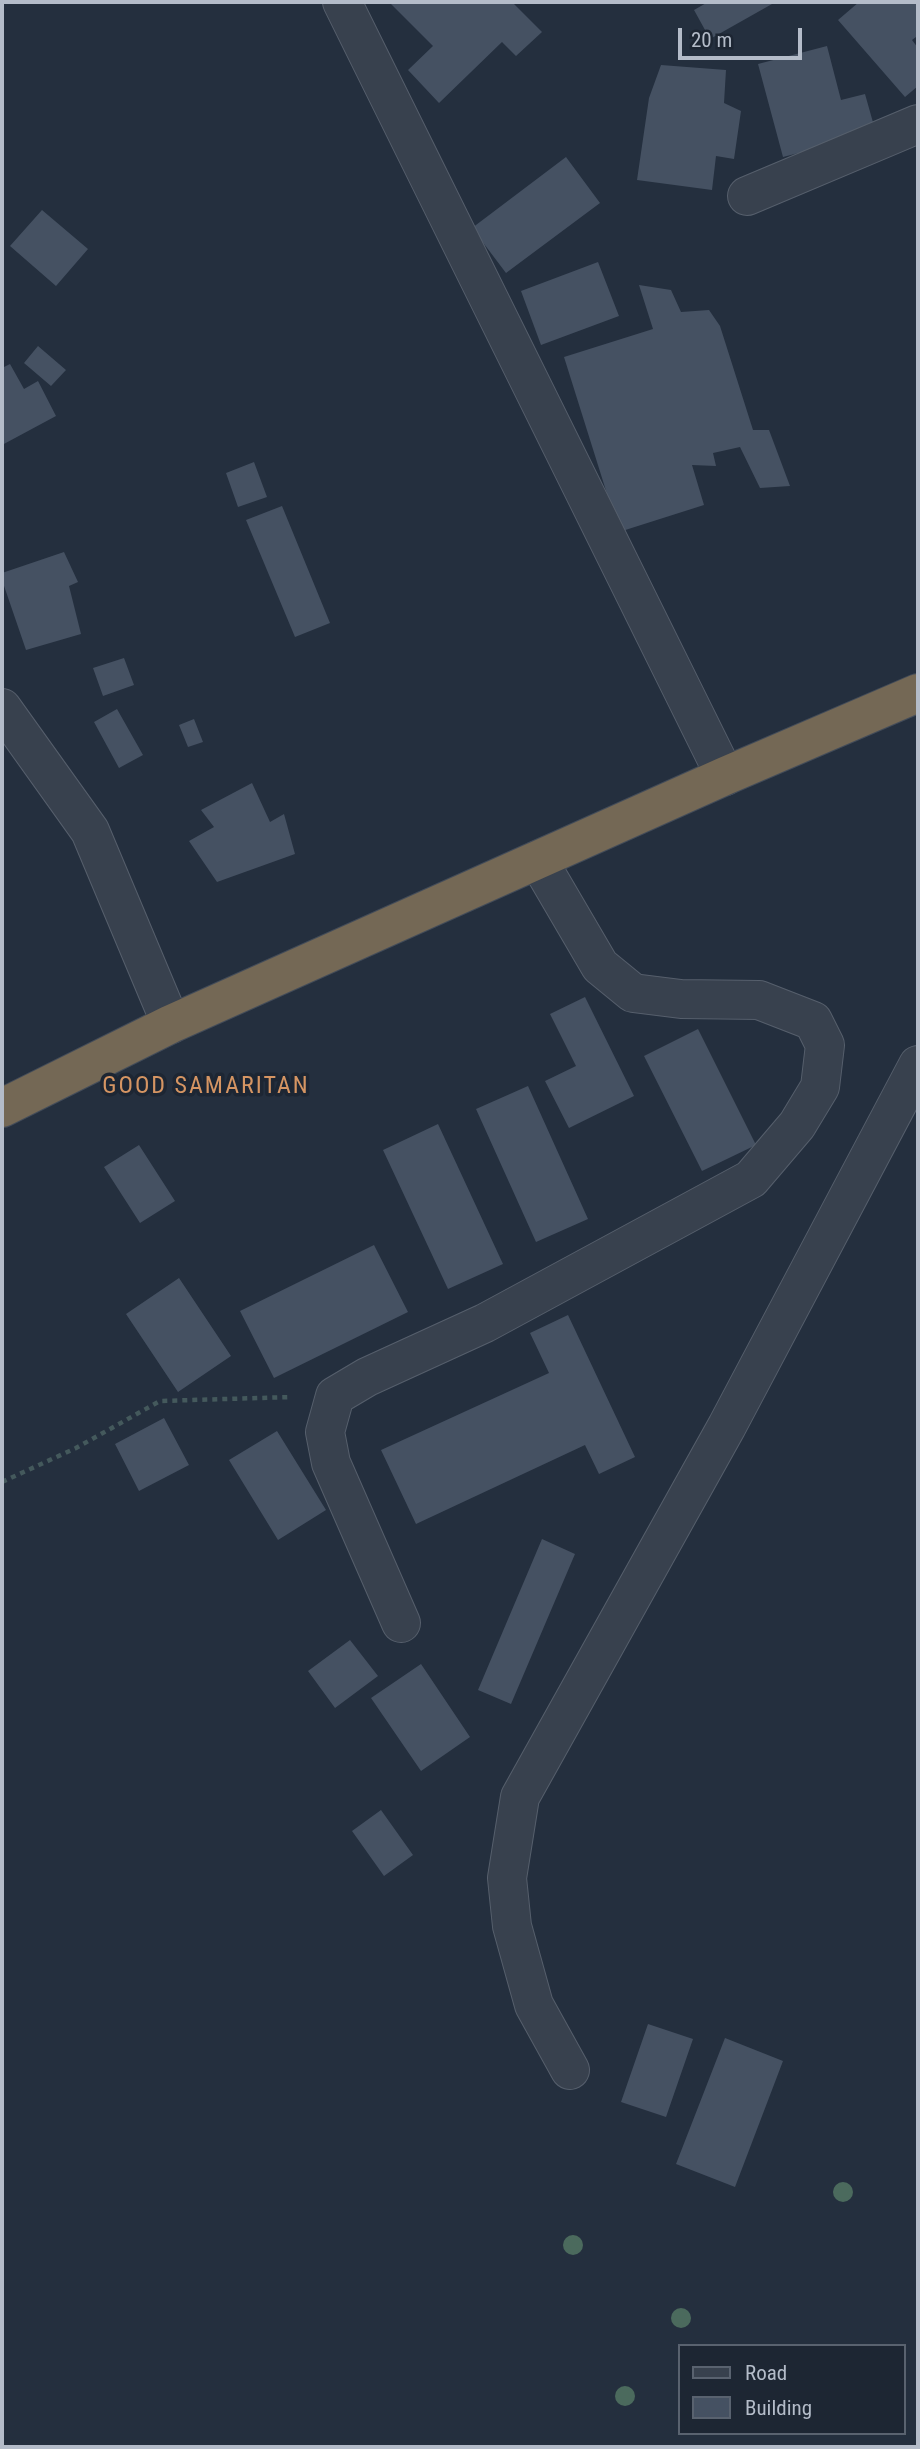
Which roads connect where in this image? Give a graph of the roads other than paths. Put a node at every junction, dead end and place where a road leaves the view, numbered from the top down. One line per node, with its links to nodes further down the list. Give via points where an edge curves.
1 (342, 2): 6 (street)
2 (918, 124): 3 (street)
3 (747, 196)
4 (918, 693): 6 (highway)
5 (2, 708): 8 (street, via 90,831)
6 (726, 776): 7 (highway)
7 (538, 860): 8 (highway); 11 (street, via 600,965 633,993 760,1000 813,1021 825,1045 820,1087 797,1125 751,1179 485,1323 335,1396 325,1432 331,1463)
8 (171, 1024): 10 (highway)
9 (918, 1065): 12 (street, via 726,1426 520,1797 507,1878 512,1926 534,2005)
10 (2, 1108)
11 (401, 1623)
12 (570, 2070)

